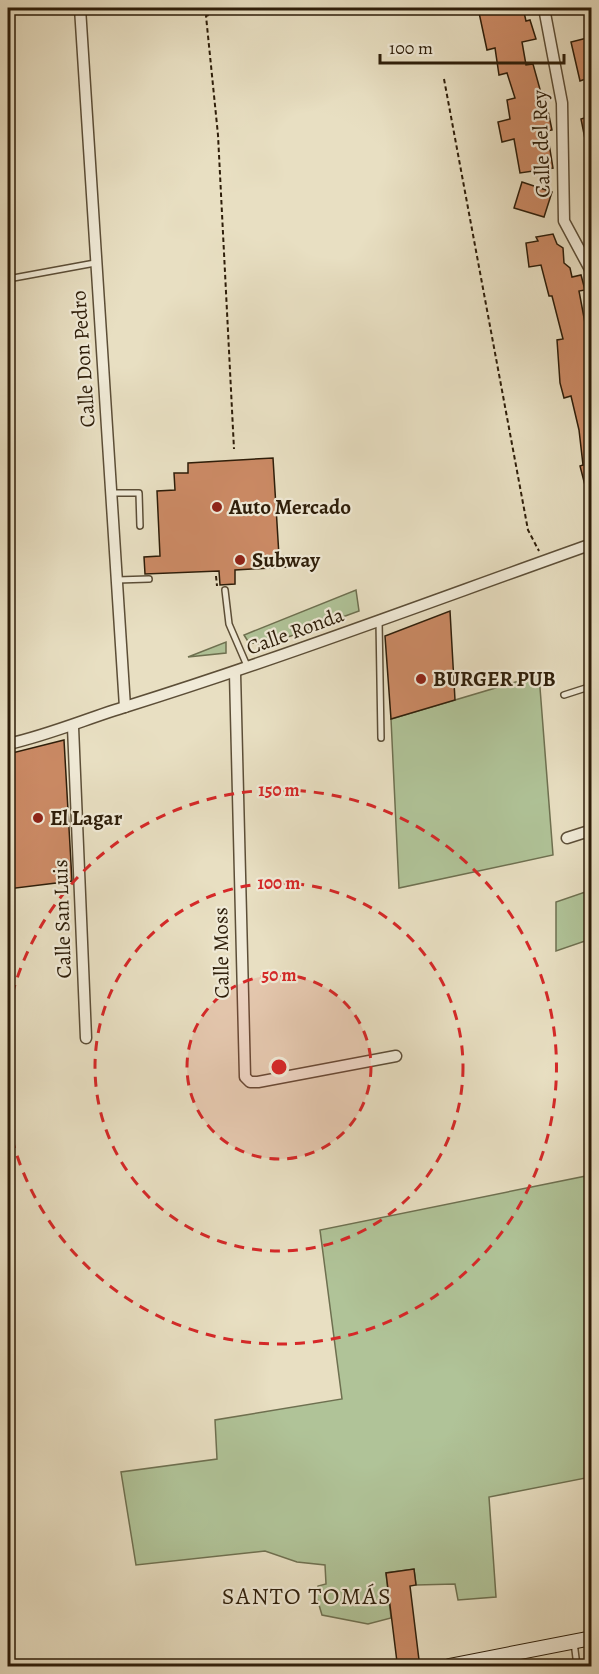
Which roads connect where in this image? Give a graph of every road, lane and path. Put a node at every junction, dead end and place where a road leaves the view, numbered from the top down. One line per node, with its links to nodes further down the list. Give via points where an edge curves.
1 (80, 8): 5 (street, Calle Don Pedro)
2 (230, 8): 8 (path, via 206,16 218,135)
3 (544, 8): 6 (street, Calle del Rey, via 562,103 564,221)
4 (444, 80): 12 (path, via 528,530)
5 (96, 263): 7 (lane); 9 (street, Calle Don Pedro)
6 (591, 273)
7 (8, 279)
8 (234, 449)
9 (112, 493): 10 (lane, via 139,493); 14 (street, Calle Don Pedro)
10 (140, 526)
11 (591, 544): 12 (street, Calle Ronda)
12 (544, 561): 16 (street, Calle Ronda)
13 (149, 579): 14 (lane)
14 (117, 580): 21 (street, Calle Don Pedro)
15 (225, 590): 17 (lane, via 229,624)
16 (380, 621): 17 (street, Calle Ronda); 23 (lane)
17 (248, 669): 18 (street, Calle Ronda)
18 (235, 673): 21 (street, Calle Ronda); 28 (street, Calle Moss, via 245,1077 258,1082)
19 (591, 686): 20 (lane)
20 (564, 695)
21 (125, 707): 22 (street, Calle Ronda)
22 (73, 727): 24 (street, Calle Ronda); 27 (street, Calle San Luis)
23 (381, 738)
24 (8, 744)
25 (591, 830): 26 (street)
26 (567, 838)
27 (86, 1038)
28 (396, 1056)
29 (591, 1638): 30 (main road)
30 (574, 1642): 31 (main road); 32 (lane)
31 (449, 1666)
32 (577, 1666)

